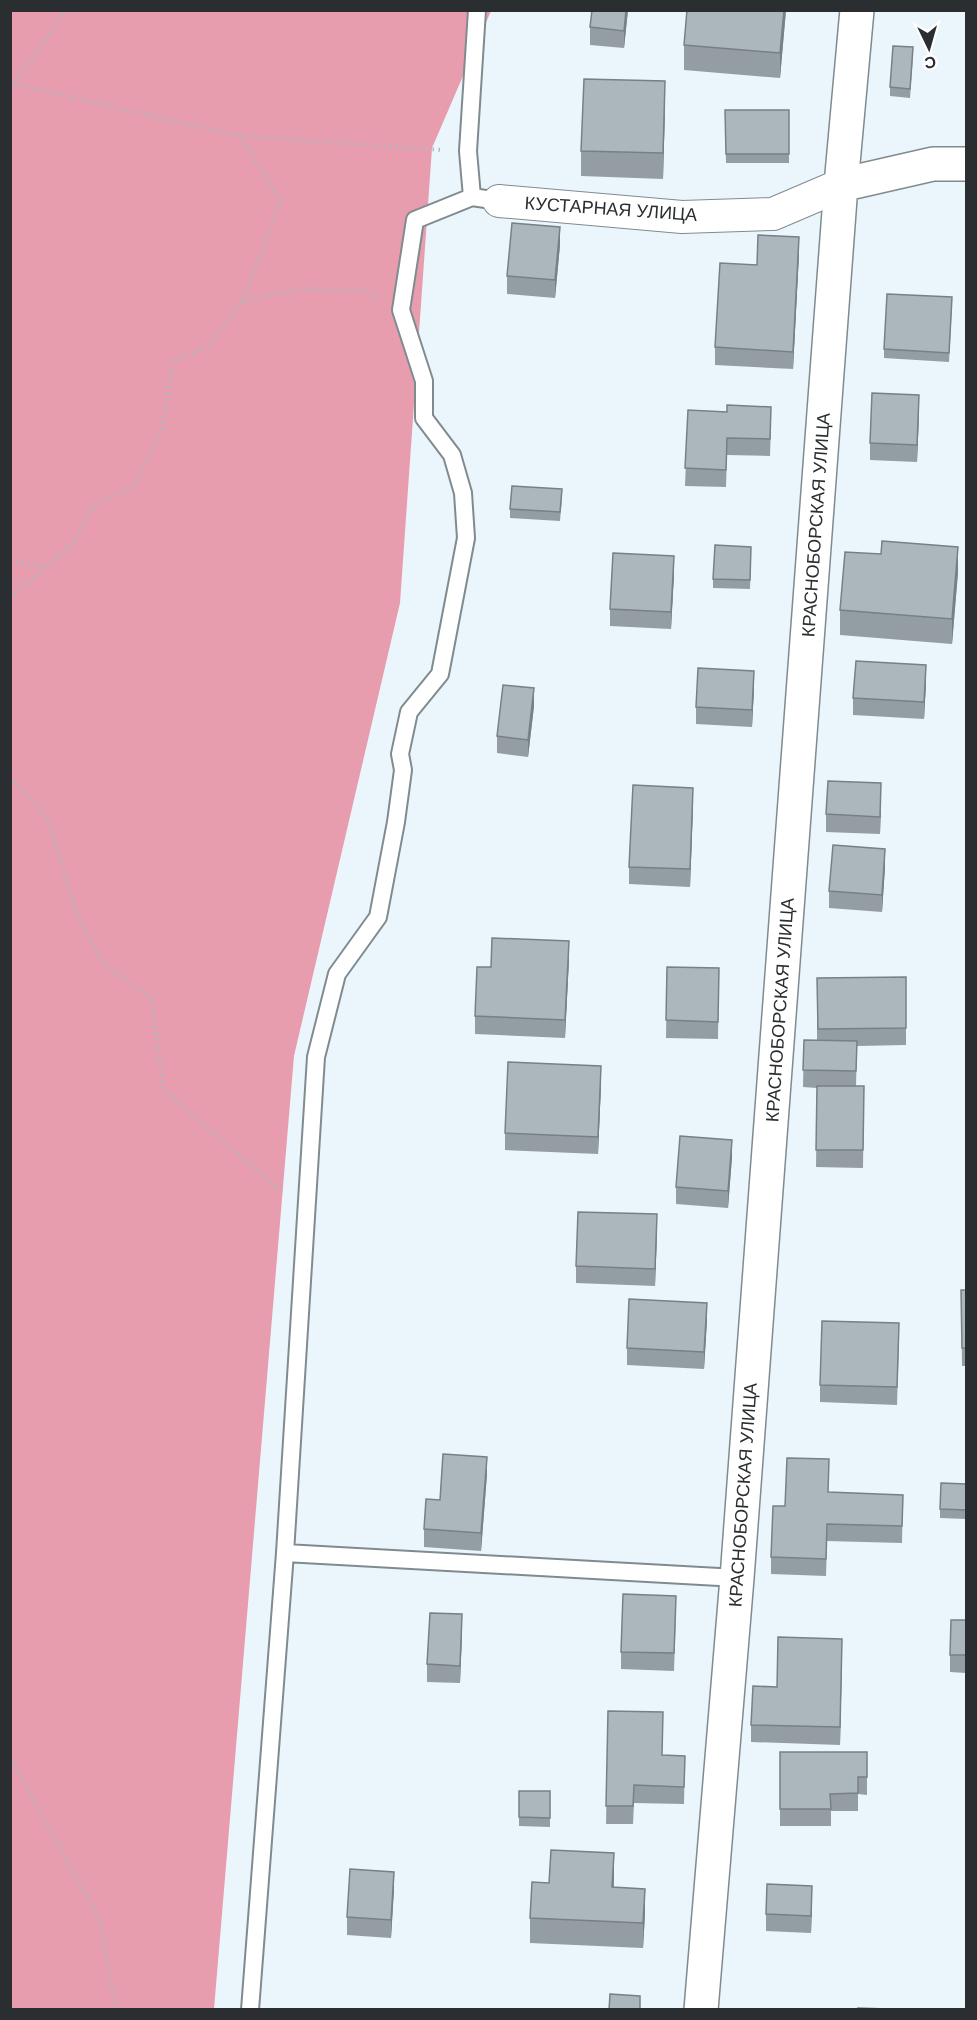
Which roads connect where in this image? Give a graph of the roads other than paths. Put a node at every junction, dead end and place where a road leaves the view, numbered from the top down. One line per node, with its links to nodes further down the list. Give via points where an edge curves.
1 (477, 10): 5 (lane, via 468,151)
2 (857, 10): 4 (street, КРАСНОБОРСКАЯ УЛИЦА)
3 (966, 164): 4 (street, КУСТАРНАЯ УЛИЦА, via 933,164)
4 (841, 185): 5 (street, КУСТАРНАЯ УЛИЦА, via 773,214 682,217); 7 (street, КРАСНОБОРСКАЯ УЛИЦА)
5 (486, 199): 6 (lane, via 415,220 401,310 424,381 424,418 452,455 464,493 466,538 440,674 409,712 400,754 403,770 396,822 378,917 337,974 316,1058)
6 (285, 1553): 7 (lane); 8 (lane)
7 (737, 1578): 9 (street, КРАСНОБОРСКАЯ УЛИЦА)
8 (250, 2010)
9 (701, 2010)

